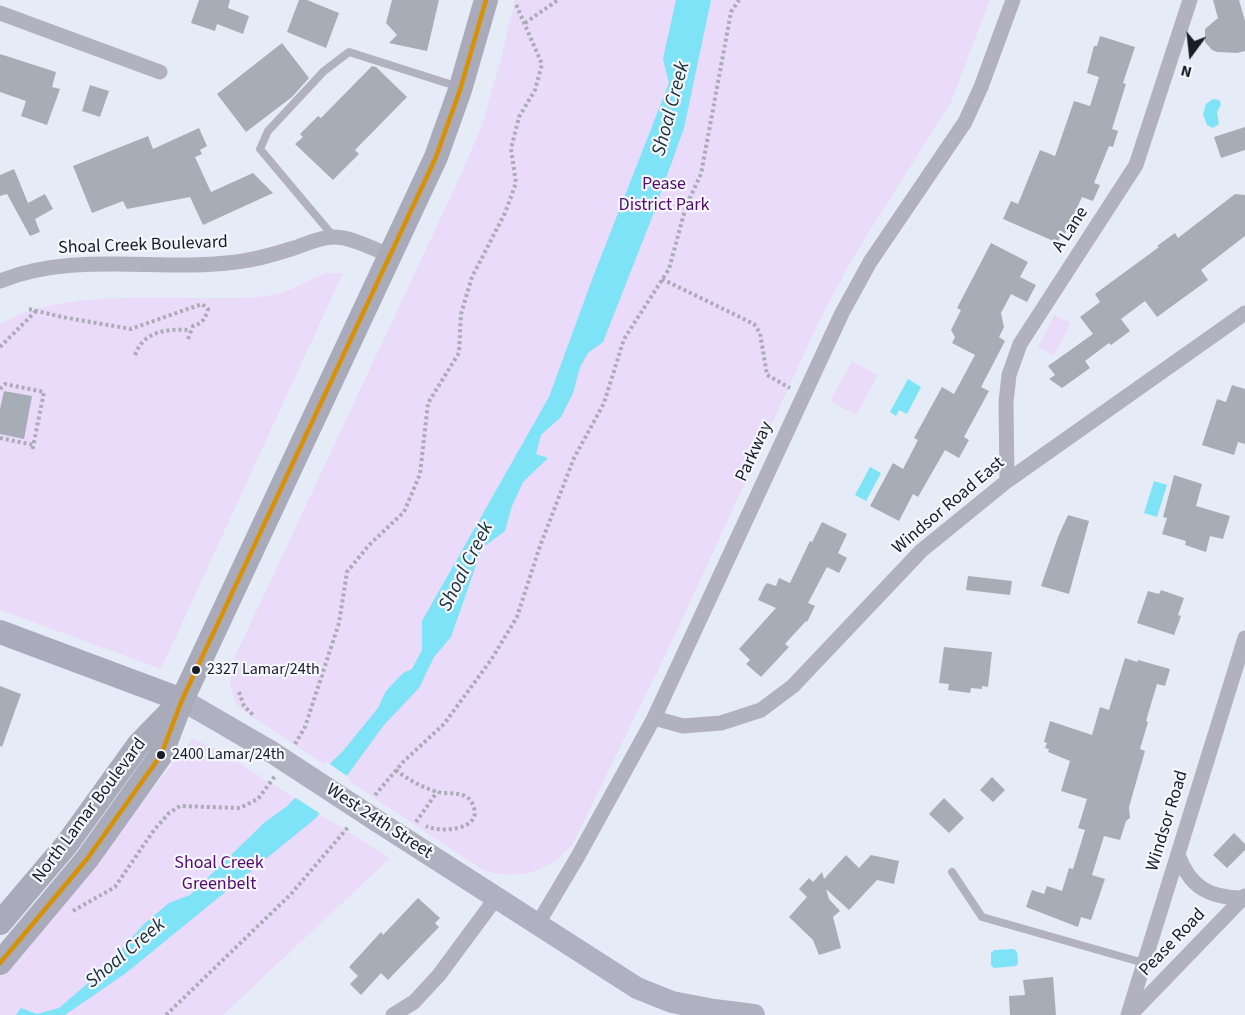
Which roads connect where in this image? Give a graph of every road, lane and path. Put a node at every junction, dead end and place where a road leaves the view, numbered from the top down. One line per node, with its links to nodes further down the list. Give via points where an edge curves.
1 (486, 0): 10 (main road, North Lamar Boulevard)
2 (558, 0): 8 (path)
3 (738, 0): 13 (path, via 731,12 701,174)
4 (1012, 0): 23 (street, Parkway, via 965,122 870,262)
5 (1190, 0): 27 (street, A Lane, via 1136,165 1020,344 1009,375 1006,402)
6 (515, 2): 8 (path)
7 (0, 13): 9 (street)
8 (525, 23): 34 (path, via 542,63 535,90 519,117 511,149 516,183 472,277 461,314 459,352 428,402 420,474 404,512 347,572 339,623 305,727)
9 (160, 72)
10 (460, 87): 11 (lane, via 349,52 324,71 268,130 260,149); 12 (main road, North Lamar Boulevard, via 436,157)
11 (334, 237): 12 (street); 14 (street, Shoal Creek Boulevard, via 239,262 208,266 73,265 35,270)
12 (390, 255): 31 (main road, North Lamar Boulevard)
13 (662, 279): 23 (path, via 753,324 760,333 767,375); 36 (path, via 624,339 604,403 574,458 517,617 444,724)
14 (0, 281)
15 (29, 309): 16 (path)
16 (37, 311): 18 (path, via 131,329 202,304 208,309 205,319); 20 (path)
17 (1245, 313): 27 (street, Windsor Road East)
18 (190, 330): 19 (path); 21 (path, via 162,330 141,342)
19 (188, 339)
20 (0, 347)
21 (135, 355)
22 (0, 389): 25 (path, via 5,384 44,392)
23 (803, 394): 33 (street, Parkway)
24 (0, 438): 25 (path)
25 (34, 445): 26 (path)
26 (32, 452)
27 (1007, 482): 33 (street, Windsor Road East, via 921,551 793,686 761,710 721,723 683,726)
28 (0, 632): 31 (main road, West 24th Street)
29 (1245, 639): 40 (street, Windsor Road)
30 (239, 692): 32 (path, via 244,706)
31 (182, 700): 35 (main road, West 24th Street); 45 (main road, North Lamar Boulevard, via 139,744 67,844); 47 (main road, North Lamar Boulevard, via 161,755 87,859)
32 (257, 717)
33 (654, 718): 46 (street, Parkway)
34 (293, 747)
35 (276, 759): 43 (main road, West 24th Street, bridge); 44 (path, via 269,787 258,799 240,808 180,806 154,830 115,888)
36 (396, 770): 37 (path); 38 (path)
37 (437, 792): 37 (path, via 416,822 431,828 458,828 474,817 469,798)
38 (374, 796)
39 (351, 823): 49 (path, via 291,894)
40 (1178, 855): 42 (street, Pease Road, via 1184,870 1208,893 1225,898); 48 (street, Windsor Road)
41 (952, 872): 48 (lane, via 982,917)
42 (1244, 897): 52 (street, Pease Road)
43 (496, 898): 46 (main road, West 24th Street); 50 (street, via 439,975 414,1002)
44 (69, 913)
45 (0, 923)
46 (537, 925): 51 (main road, West 24th Street, via 637,988 672,1002)
47 (0, 963)
48 (1144, 963): 52 (street, Windsor Road)
49 (166, 1015)
50 (393, 1015)
51 (754, 1015)
52 (1129, 1015)

